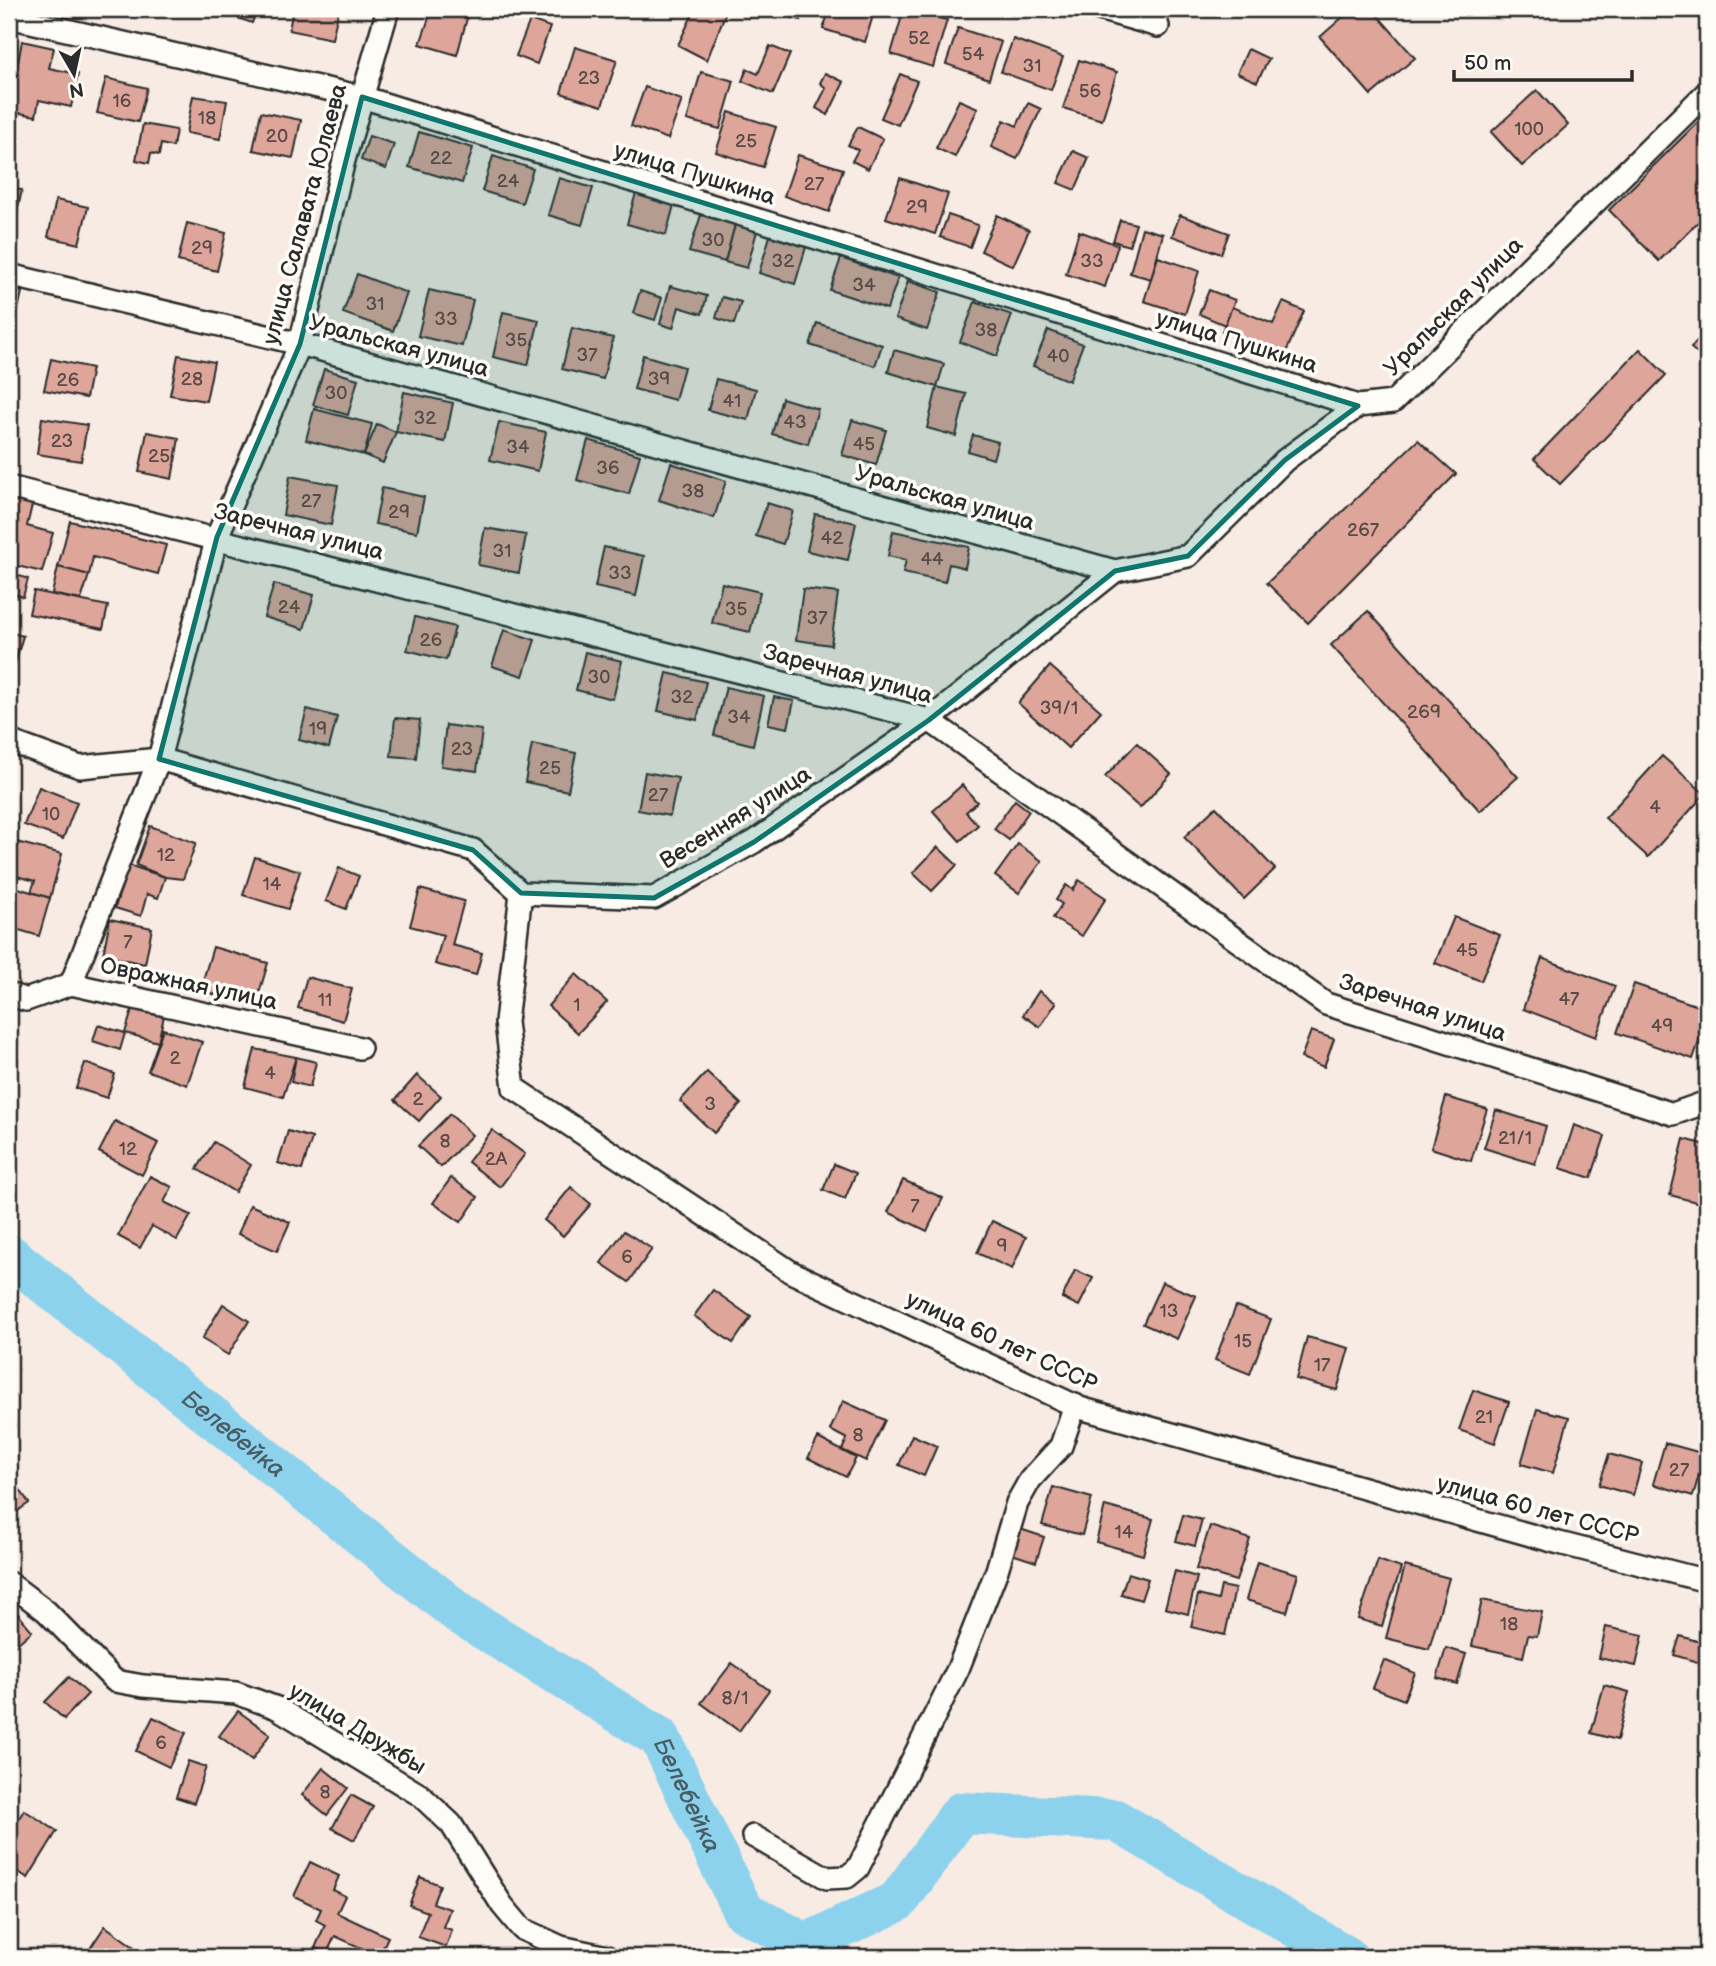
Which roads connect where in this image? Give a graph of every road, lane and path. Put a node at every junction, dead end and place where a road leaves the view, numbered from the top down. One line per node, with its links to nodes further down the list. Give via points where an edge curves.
1 (388, 9): 6 (street, улица Салавата Юлаева)
2 (1099, 9): 4 (street)
3 (9, 17): 6 (street, улица Пушкина)
4 (1158, 26)
5 (1707, 92): 9 (street, Уральская улица, via 1393,402)
6 (362, 97): 8 (street, улица Салавата Юлаева); 9 (street, улица Пушкина)
7 (9, 275): 8 (street, Уральская улица)
8 (300, 344): 11 (street, улица Салавата Юлаева); 12 (street, Уральская улица)
9 (1359, 406): 12 (street, Уральская улица, via 1285,460 1188,556)
10 (9, 487): 11 (street, Заречная улица)
11 (217, 537): 13 (street, Заречная улица); 15 (street, улица Салавата Юлаева)
12 (1115, 571): 13 (street, Весенняя улица)
13 (929, 720): 16 (street, Весенняя улица, via 754,842 654,898); 20 (street, Заречная улица, via 1325,1004 1673,1114)
14 (9, 741): 15 (street, via 80,767)
15 (159, 759): 16 (street, via 473,850); 17 (street, улица Салавата Юлаева)
16 (522, 893): 21 (street, улица 60 лет СССР, via 506,1022 514,1088 791,1272)
17 (71, 984): 18 (street, Овражная улица, via 26,1000); 19 (street, Овражная улица)
18 (9, 994)
19 (360, 1048)
20 (1707, 1102)
21 (1074, 1405): 22 (street, улица 60 лет СССР); 24 (street, via 1062,1446 1030,1480 1017,1503 997,1570 958,1669 858,1868 847,1877 827,1878)
22 (1707, 1581)
23 (9, 1583): 25 (street, улица Дружбы, via 46,1611 115,1681 236,1693 277,1708 420,1795 451,1824 502,1905 522,1928 561,1947)
24 (753, 1836)
25 (607, 1957)

